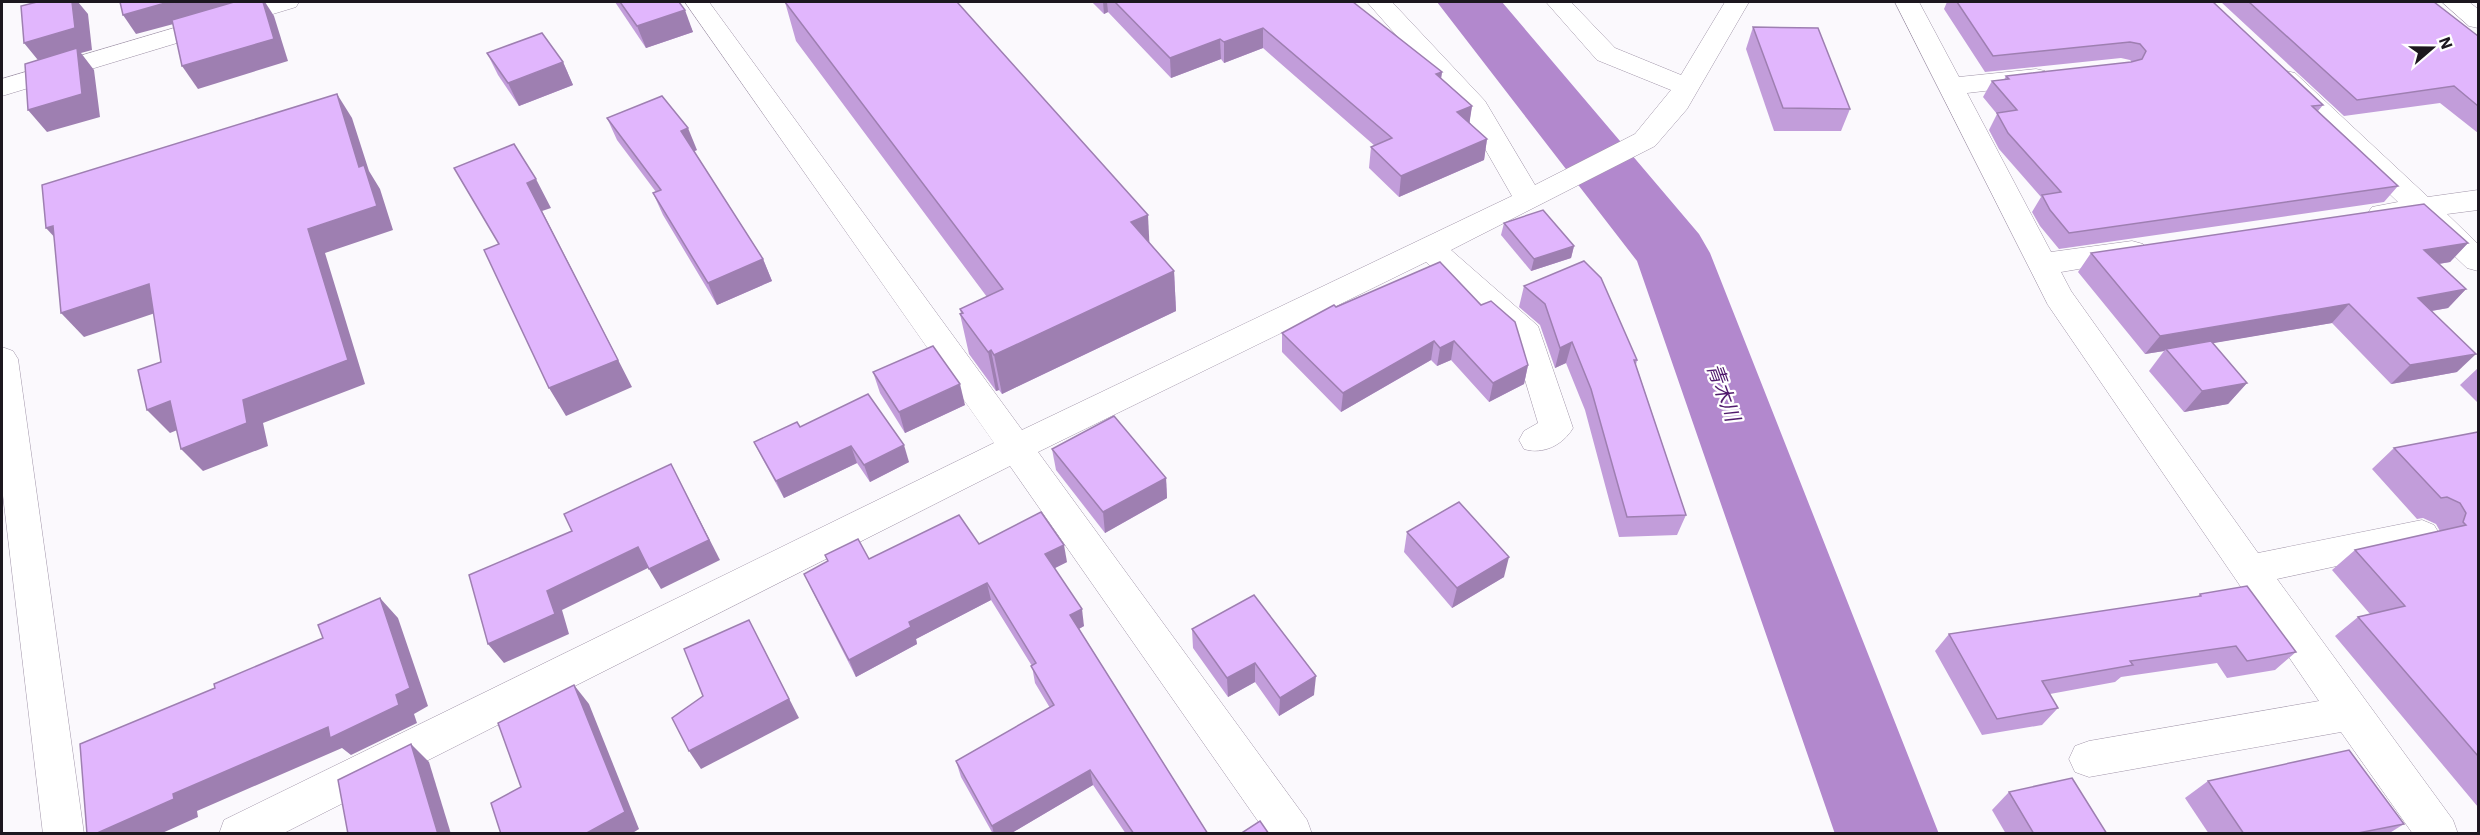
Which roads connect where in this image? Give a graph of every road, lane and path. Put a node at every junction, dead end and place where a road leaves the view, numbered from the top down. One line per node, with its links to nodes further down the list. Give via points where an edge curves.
1 (287, 2): 13 (street)
2 (697, 2): 24 (street)
3 (1379, 2): 14 (street, via 1475,107)
4 (1558, 2): 12 (street, via 1606,54)
5 (1737, 2): 12 (street)
6 (1907, 2): 11 (street)
7 (2454, 2): 8 (street)
8 (2478, 21)
9 (2271, 65): 16 (street)
10 (2064, 74): 11 (street)
11 (1950, 86): 21 (street)
12 (1687, 87): 14 (street, via 1645,140)
13 (2, 88)
14 (1540, 195): 19 (street)
15 (2478, 200): 16 (street)
16 (2423, 208): 17 (street); 20 (street)
17 (2354, 218)
18 (2157, 247): 21 (street)
19 (1429, 248): 23 (street, via 1527,334 1556,428); 24 (street)
20 (2478, 261)
21 (2042, 264): 26 (street, via 2059,297)
22 (2, 359): 29 (street)
23 (1536, 440)
24 (1014, 448): 30 (street); 31 (street)
25 (2422, 535): 26 (street)
26 (2249, 570): 27 (street)
27 (2350, 713): 28 (street); 32 (street)
28 (2089, 759)
29 (64, 834)
30 (239, 834)
31 (1292, 834)
32 (2438, 834)

